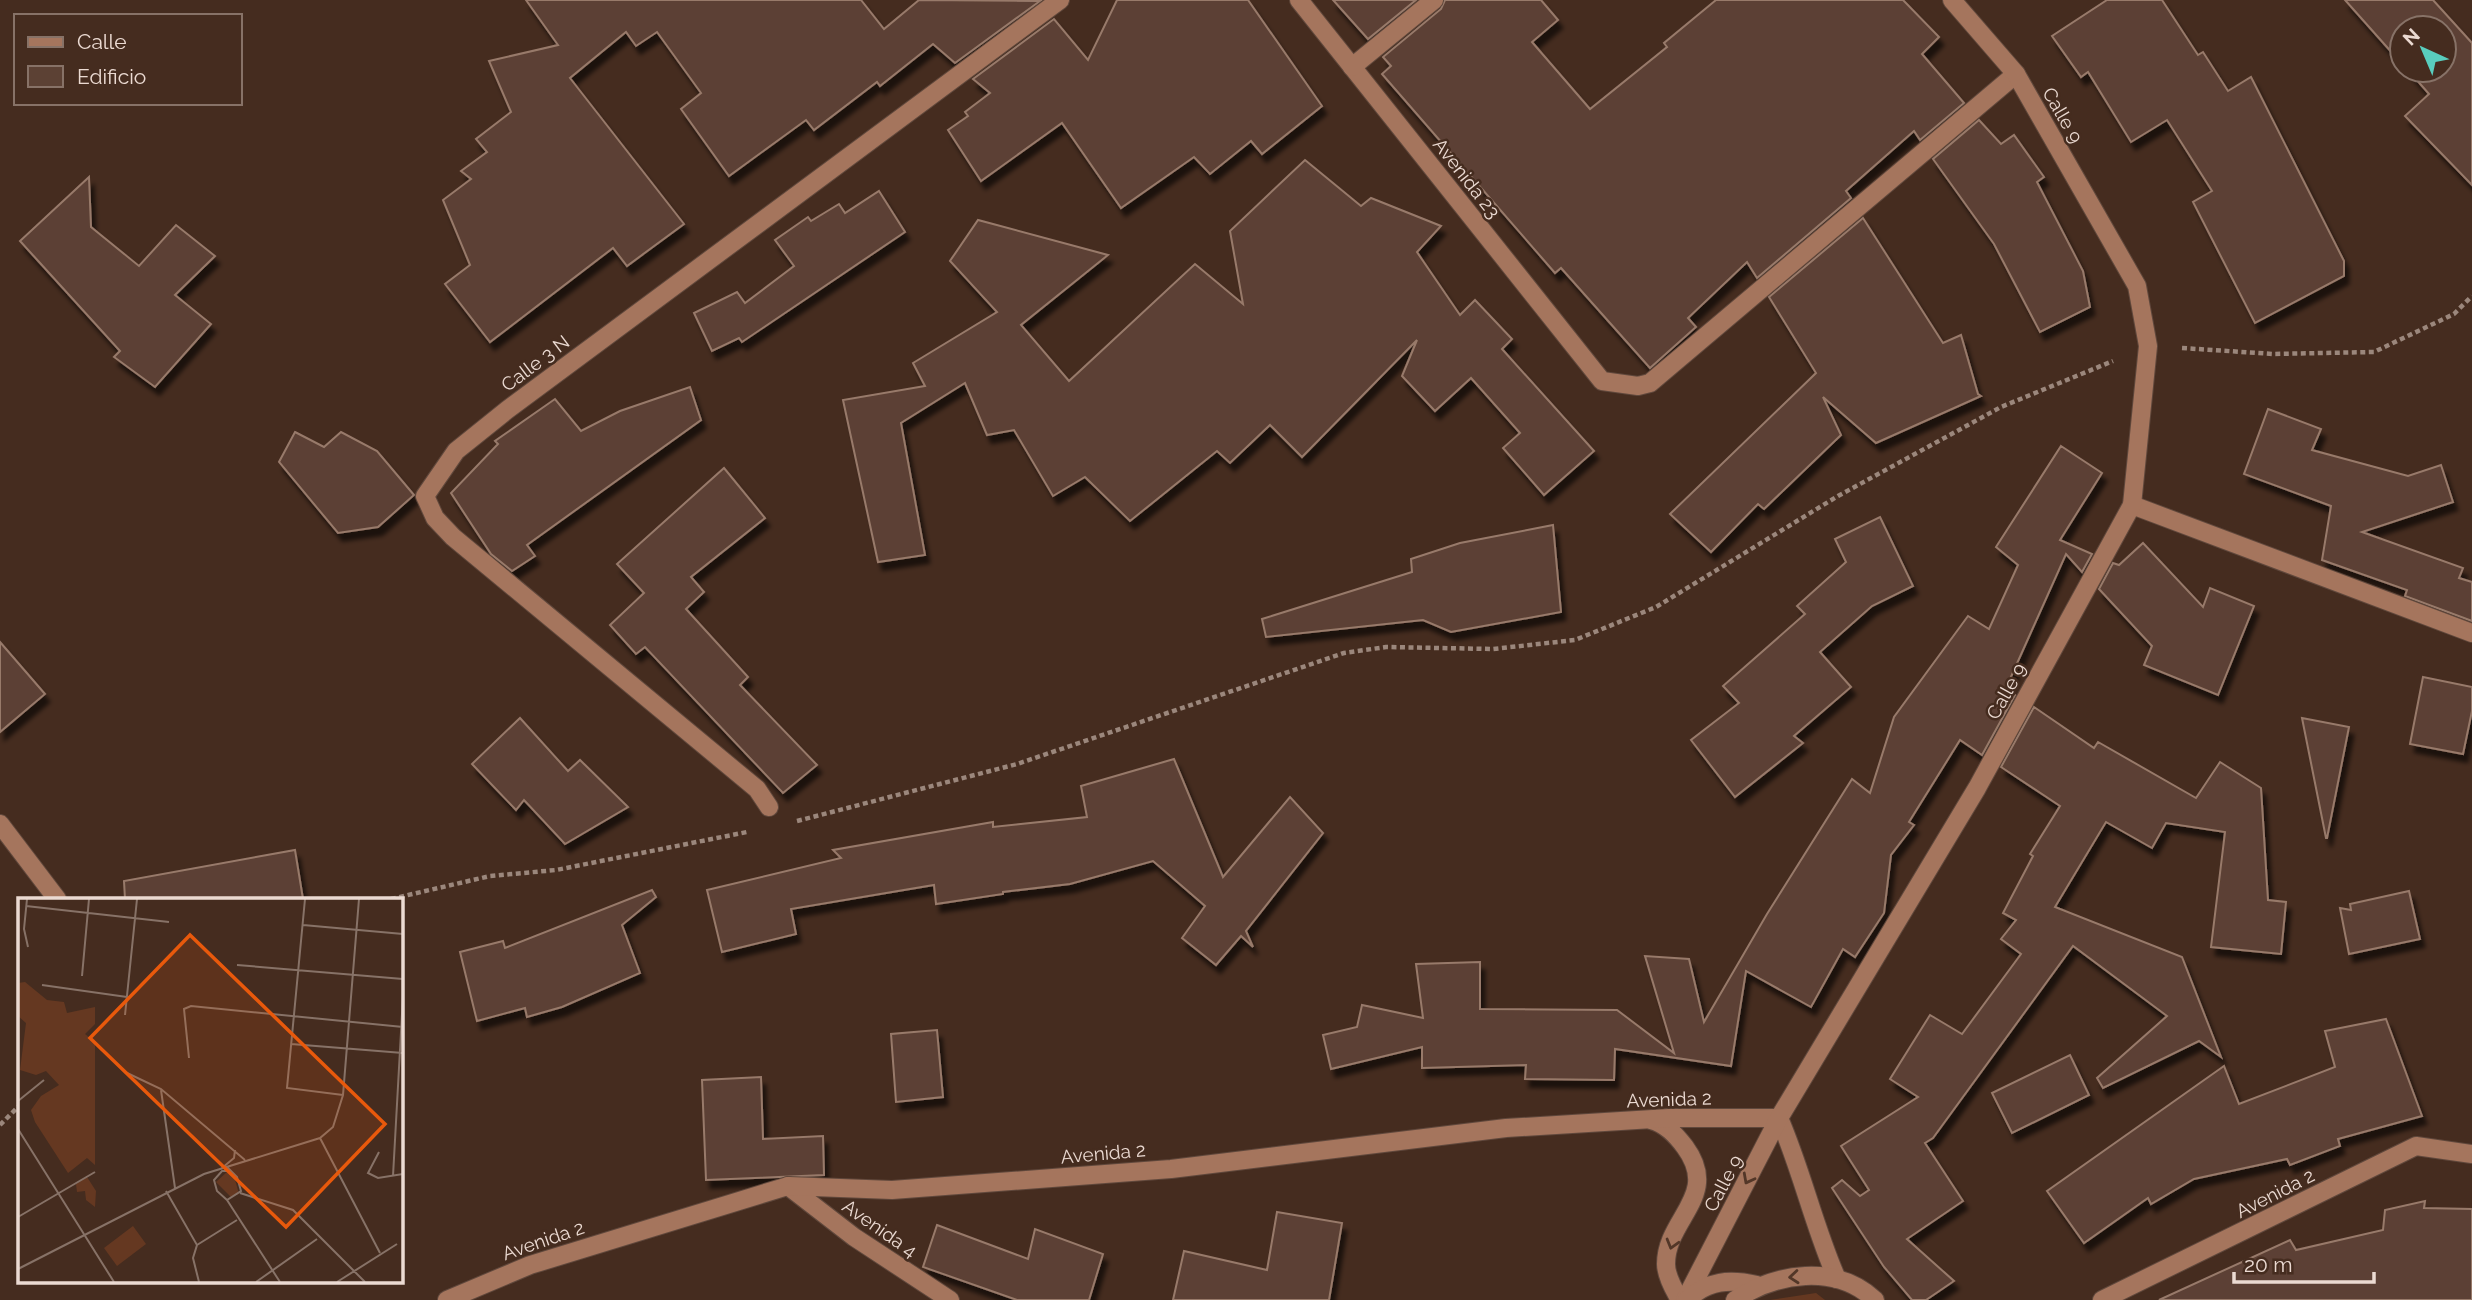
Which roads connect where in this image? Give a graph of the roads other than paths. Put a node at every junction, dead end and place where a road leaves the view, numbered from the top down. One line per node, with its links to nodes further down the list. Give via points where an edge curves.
1 (1060, 0): 9 (street, Calle 3 N, via 507,410 456,451 425,496 435,518 453,537 757,789)
2 (1299, 0): 5 (street, Avenida 23)
3 (1434, 0): 5 (street)
4 (1952, 0): 6 (street, Calle 9)
5 (1352, 67): 6 (street, Avenida 23, via 1602,381 1638,386 1650,383)
6 (2016, 74): 7 (street, Calle 9, via 2137,286 2148,346)
7 (2132, 505): 8 (street); 12 (street, Calle 9, via 1977,788)
8 (2472, 633)
9 (769, 807)
10 (0, 824): 11 (street)
11 (56, 898)
12 (1779, 1118): 13 (street, Avenida 2); 16 (street); 20 (street, Calle 9, one-way to 20)
13 (1650, 1120): 15 (street, Avenida 2, via 1506,1128 1171,1169 1007,1182 892,1190); 20 (street, one-way to 20, via 1660,1122 1677,1137 1691,1156 1697,1176 1697,1191 1673,1236 1666,1264)
14 (2472, 1154): 23 (street, Avenida 2, via 2416,1146)
15 (788, 1186): 18 (street, Avenida 2, via 542,1261); 19 (street, Avenida 4, via 854,1237)
16 (1837, 1279): 17 (street, one-way to 17, via 1794,1275); 22 (street)
17 (1757, 1285): 20 (street, via 1722,1281 1701,1287); 21 (street)
18 (447, 1300)
19 (950, 1300)
20 (1684, 1300)
21 (1735, 1300)
22 (1875, 1300)
23 (2102, 1300)

